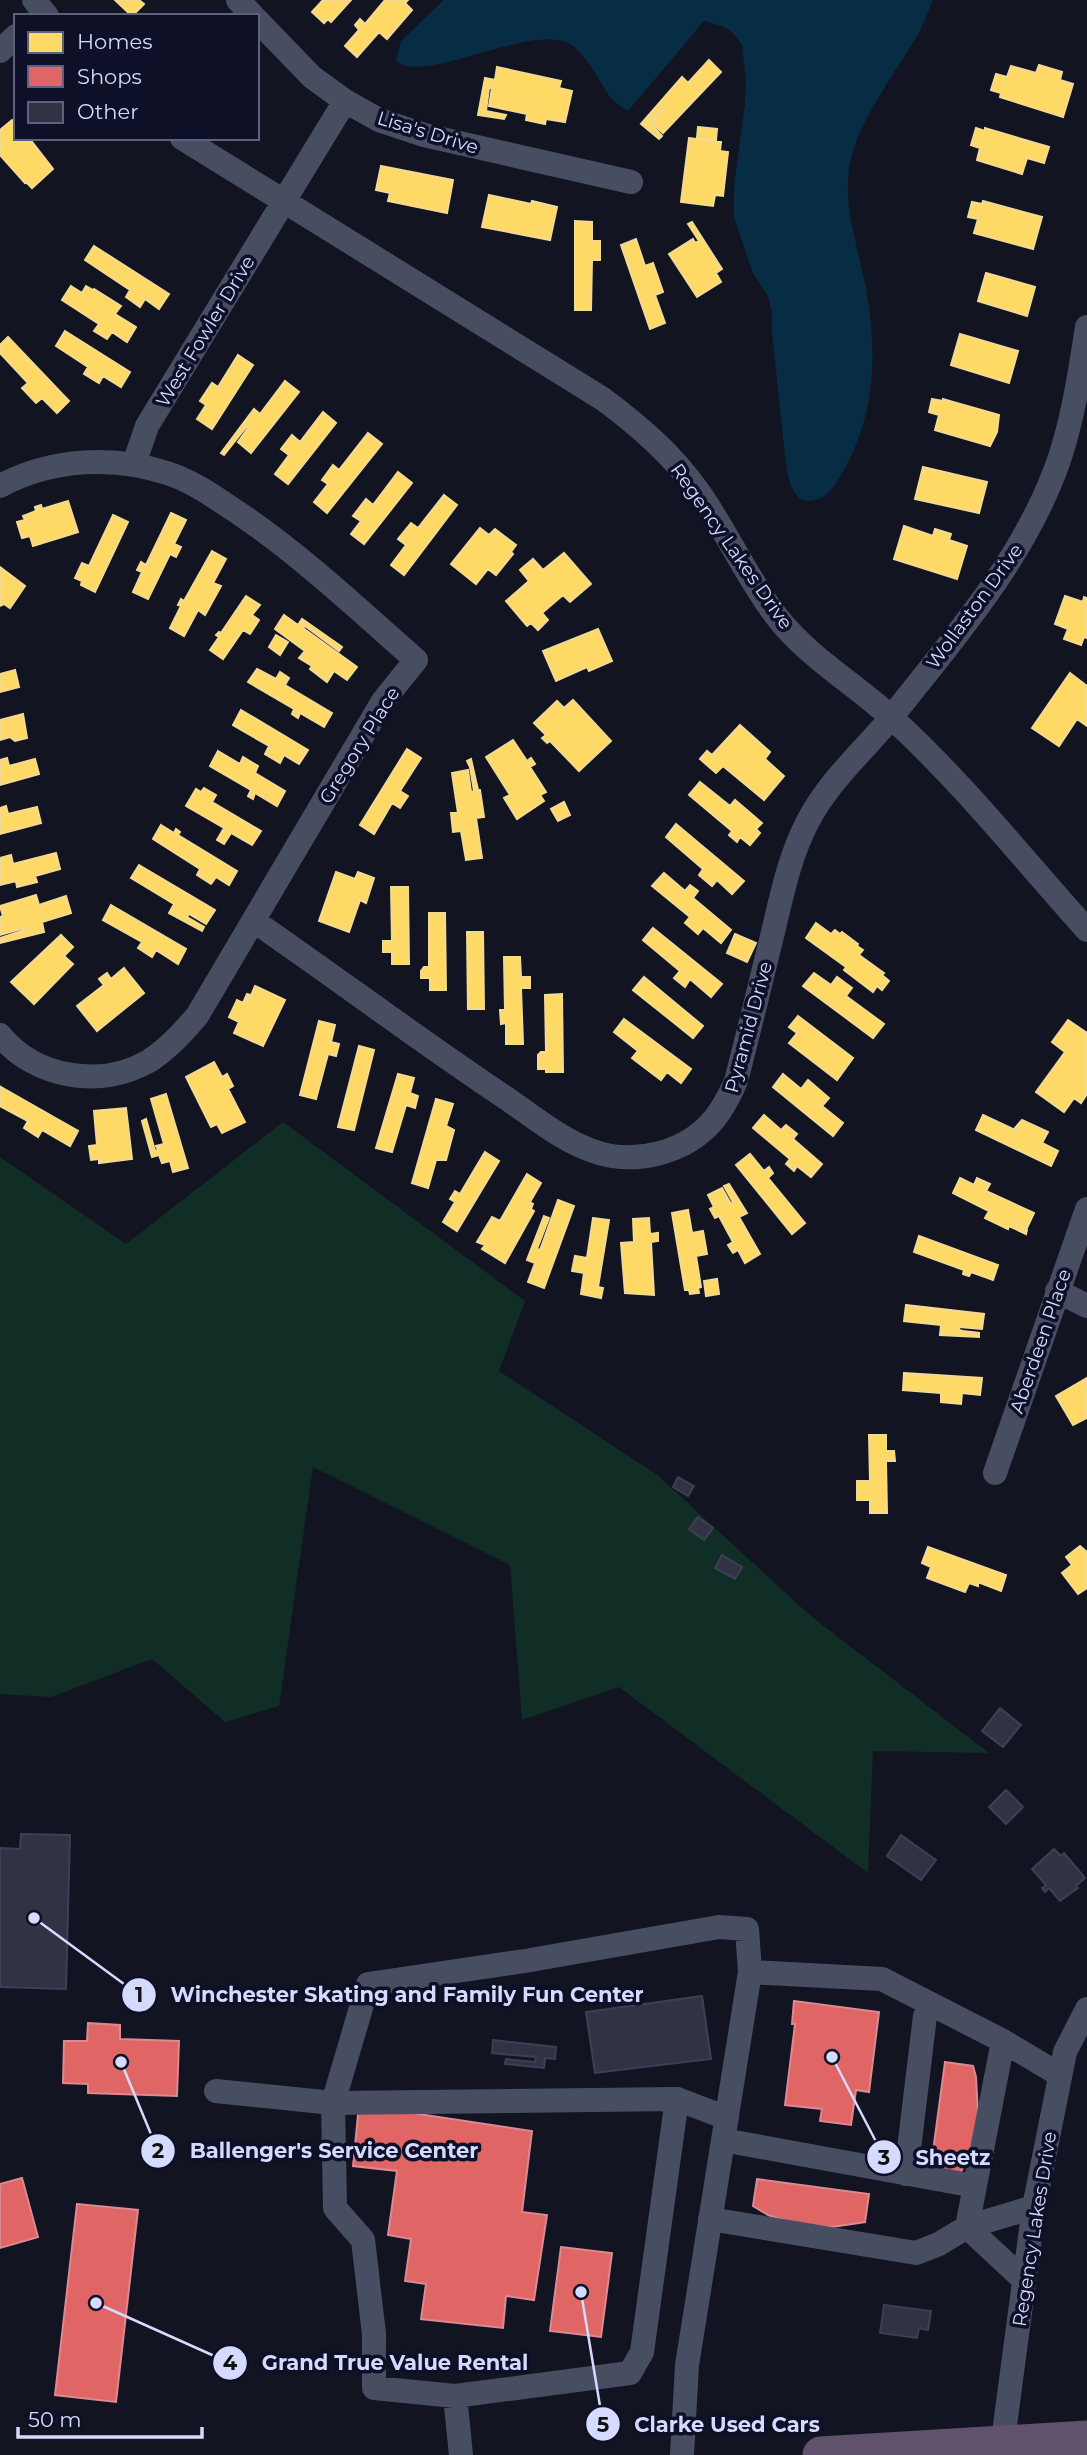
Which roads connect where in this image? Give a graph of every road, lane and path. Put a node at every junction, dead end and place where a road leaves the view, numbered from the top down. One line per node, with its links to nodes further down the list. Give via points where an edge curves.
1 (238, 0): 2 (street)
2 (251, 14)
3 (259, 22): 6 (street, Lisa's Drive, via 312,77)
4 (14, 38): 5 (street)
5 (0, 51)
6 (345, 101): 8 (street, Lisa's Drive, via 379,120 424,135); 9 (street, West Fowler Drive)
7 (185, 140): 9 (street, Regency Lakes Drive)
8 (631, 182)
9 (284, 201): 12 (street, West Fowler Drive, via 147,426); 14 (street, Regency Lakes Drive, via 603,399 639,426 671,456 698,491 777,617 810,652)
10 (1087, 327): 11 (street, Wollaston Drive)
11 (1080, 414): 14 (street, Wollaston Drive, via 1014,554)
12 (134, 464): 13 (street, Gregory Place, via 75,462 47,467); 15 (street, Gregory Place, via 203,489 264,531 416,660 383,701)
13 (0, 486)
14 (891, 717): 15 (street, Pyramid Drive, via 829,787 807,821 789,866 736,1081 709,1126 674,1149 619,1157 576,1144); 16 (street, Regency Lakes Drive)
15 (254, 921): 17 (street, Gregory Place, via 197,1016 172,1044 124,1072 72,1075 46,1069 22,1057)
16 (1087, 930)
17 (0, 1035)
18 (1087, 1209): 19 (street, Aberdeen Place)
19 (1057, 1291): 20 (street); 21 (street, Aberdeen Place)
20 (1087, 1306)
21 (995, 1473)
22 (750, 1972): 23 (street, via 882,1979); 29 (street, via 747,1929 719,1927 368,1984); 30 (street)
23 (934, 2006): 25 (street); 31 (street, via 925,2016)
24 (1087, 2009): 26 (street, Regency Lakes Drive, via 1069,2043)
25 (1003, 2041): 26 (street); 32 (street)
26 (1060, 2075): 33 (street, Regency Lakes Drive)
27 (216, 2091): 29 (street)
28 (677, 2099): 29 (street); 30 (street); 37 (street, via 642,2352 630,2373)
29 (333, 2103): 37 (street, via 335,2208 363,2239 374,2334 374,2388)
30 (725, 2129): 31 (street); 34 (street)
31 (906, 2174): 32 (street)
32 (975, 2186): 35 (street)
33 (1034, 2207): 35 (street); 36 (street, Regency Lakes Drive)
34 (710, 2219): 35 (street, via 916,2253); 41 (street, via 687,2365)
35 (967, 2227): 36 (street)
36 (1024, 2280): 39 (street, Regency Lakes Drive)
37 (455, 2396): 40 (street)
38 (1087, 2439): 39 (highway)
39 (1002, 2450): 42 (highway)
40 (461, 2455)
41 (682, 2455)
42 (821, 2455)

